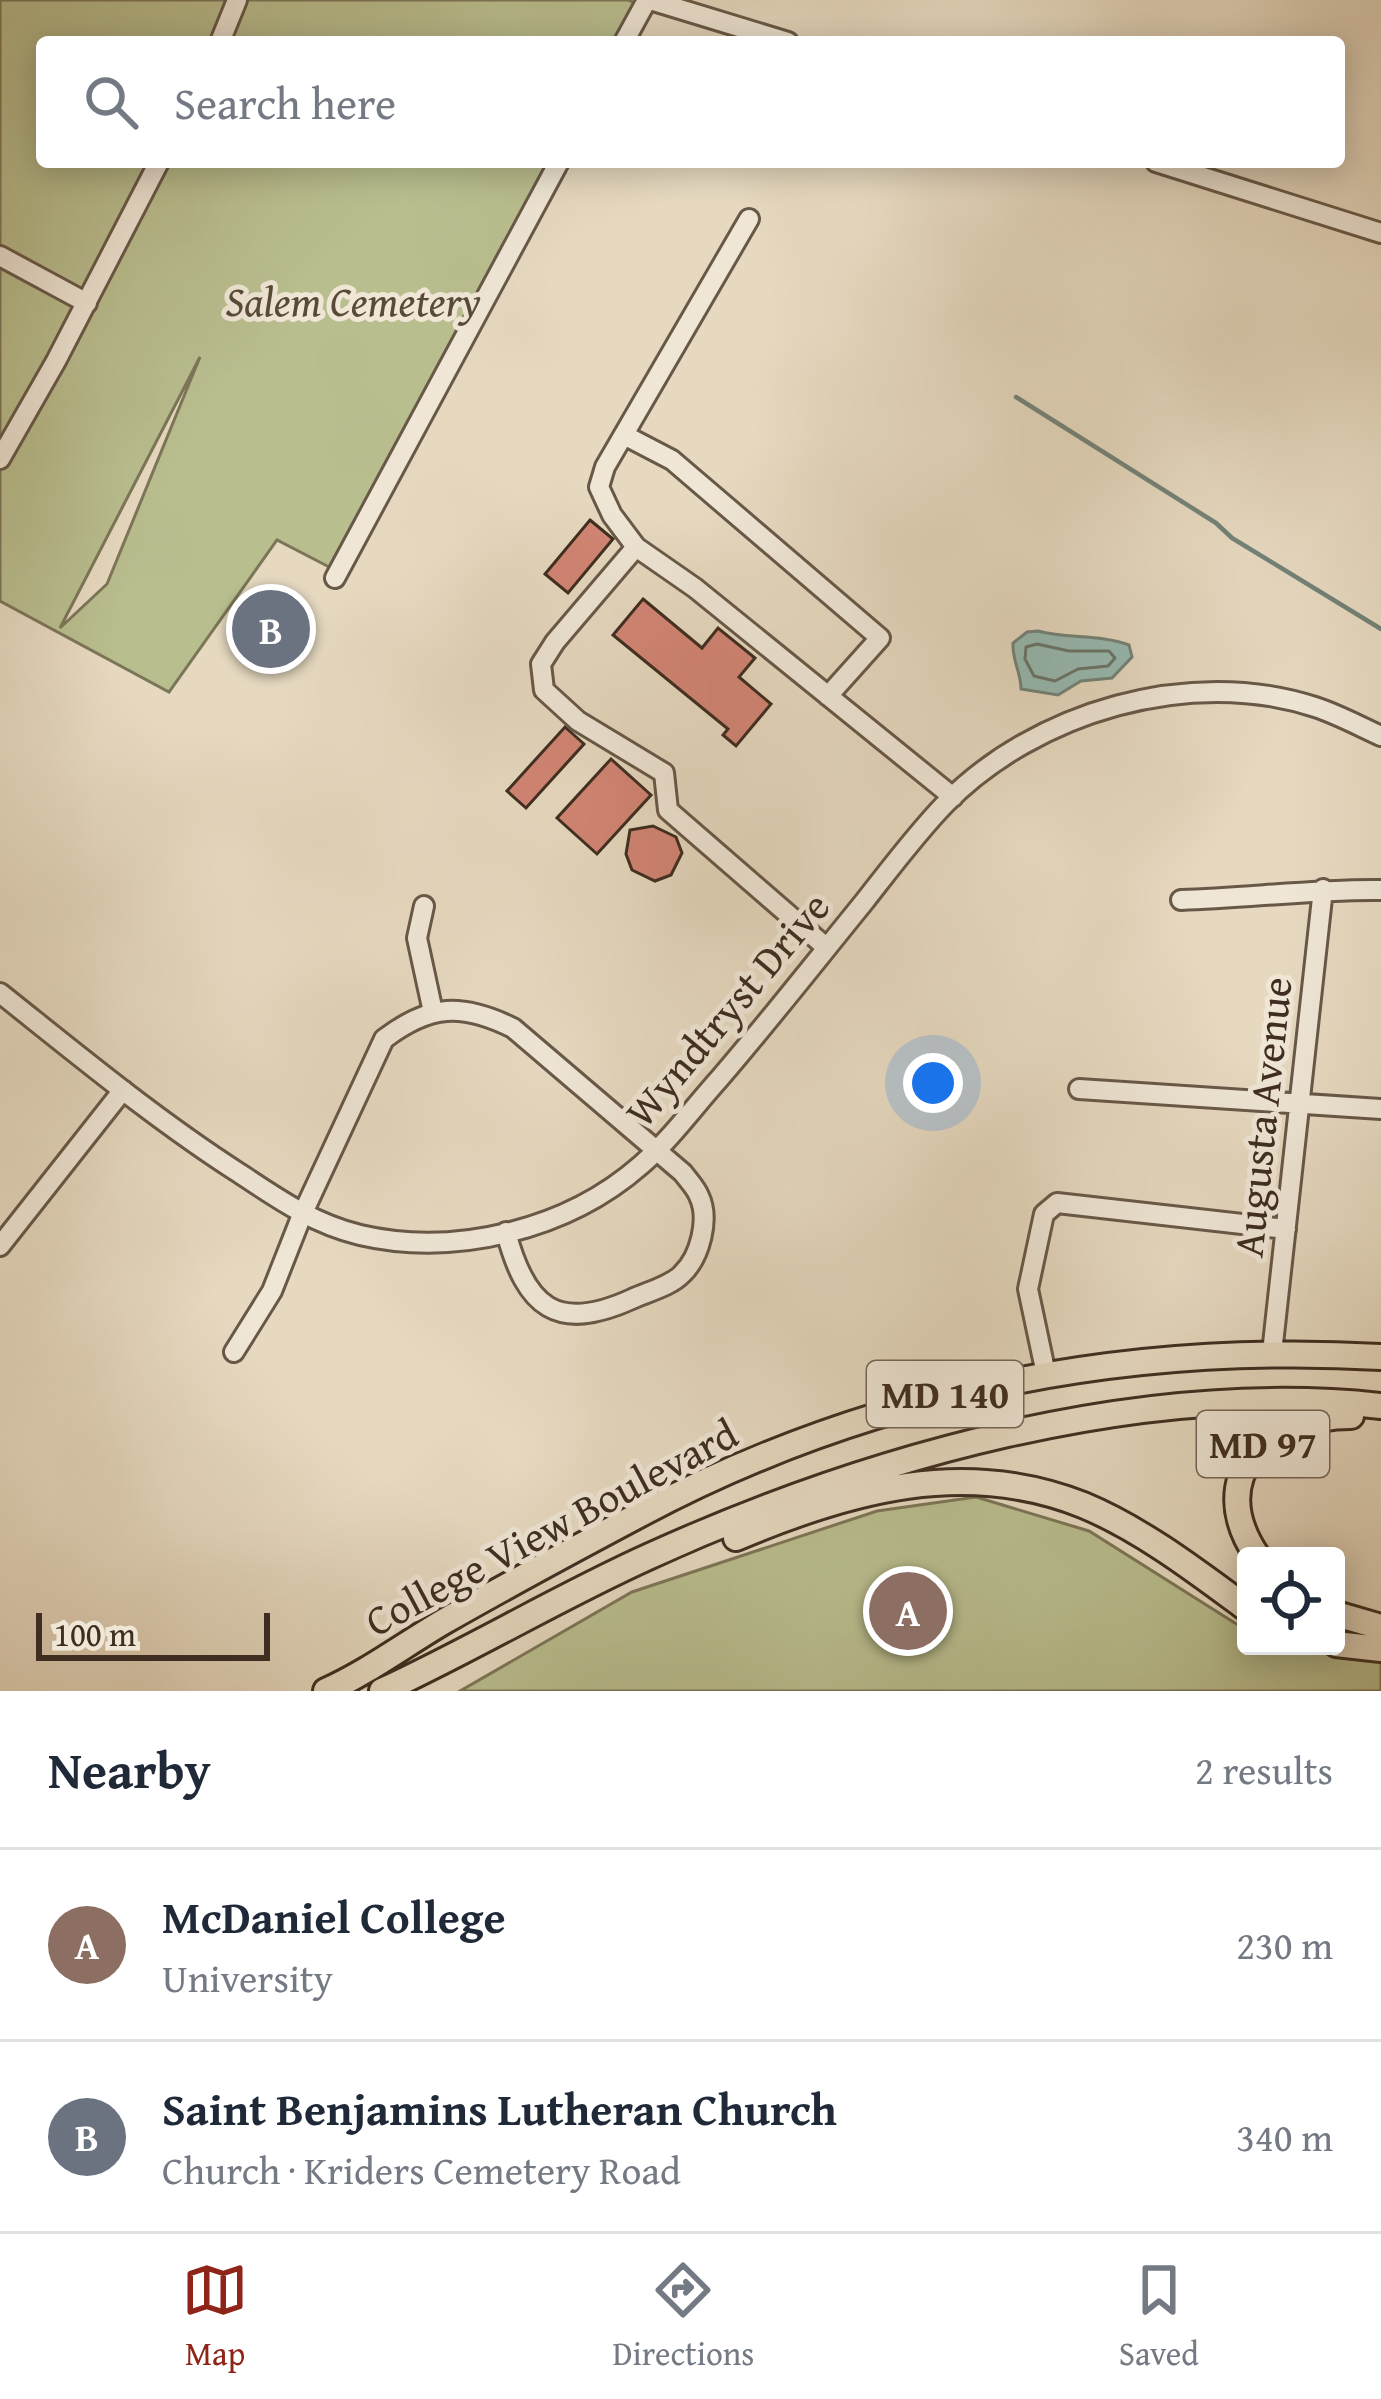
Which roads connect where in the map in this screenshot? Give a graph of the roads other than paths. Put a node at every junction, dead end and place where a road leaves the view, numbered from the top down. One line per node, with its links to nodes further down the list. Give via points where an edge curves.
1 (237, 0): 3 (street)
2 (649, 0): 4 (street); 5 (street)
3 (222, 36)
4 (628, 36)
5 (768, 36)
6 (156, 168): 12 (street)
7 (557, 168): 16 (street)
8 (1175, 168): 10 (street)
9 (748, 219): 13 (street)
10 (1381, 233)
11 (0, 256): 12 (street)
12 (86, 303): 14 (street)
13 (624, 435): 15 (street, via 599,487); 17 (street, via 673,460 880,638)
14 (0, 458)
15 (636, 547): 17 (street); 24 (street, via 555,642 541,664 544,690 578,721 664,773 668,810)
16 (335, 578)
17 (828, 696): 19 (street)
18 (1381, 736): 19 (street, Wyndtryst Drive, via 1314,706 1194,693 1078,718 1006,755)
19 (953, 797): 24 (street, Wyndtryst Drive)
20 (1323, 889): 21 (street); 22 (street); 29 (street, Augusta Avenue)
21 (1381, 890)
22 (1181, 901)
23 (424, 906): 26 (street, via 417,938)
24 (826, 948): 31 (street, Wyndtryst Drive)
25 (0, 992): 28 (street, Wyndtryst Drive)
26 (433, 1012): 31 (street, via 483,1013 513,1028); 32 (street, via 384,1039)
27 (1078, 1089): 29 (street)
28 (123, 1090): 32 (street, Wyndtryst Drive); 35 (street)
29 (1300, 1103): 30 (street); 33 (street, Augusta Avenue)
30 (1381, 1109)
31 (657, 1150): 34 (street, Wyndtryst Drive, via 592,1201); 34 (street, via 683,1173 703,1216 680,1277 608,1310 556,1311 518,1276)
32 (302, 1215): 34 (street, Wyndtryst Drive, via 358,1235 422,1244); 36 (street, via 272,1291)
33 (1286, 1229): 37 (street, Augusta Avenue); 39 (street, via 1057,1203 1044,1214 1028,1289)
34 (506, 1232)
35 (0, 1246)
36 (234, 1352)
37 (1272, 1353): 38 (highway, College View Boulevard / MD 140); 39 (highway, College View Boulevard / MD 140)
38 (1381, 1357)
39 (1046, 1374): 50 (highway, College View Boulevard / MD 140, via 915,1401 750,1462 638,1515)
40 (1381, 1406): 48 (highway, College View Boulevard / MD 140, via 1176,1409 1082,1419 918,1455 650,1556)
41 (1381, 1417): 42 (highway, MD 97, via 1316,1420 1256,1449 1237,1504)
42 (1252, 1547)
43 (1237, 1602): 48 (highway, via 1082,1505 1011,1486 935,1480 751,1531)
44 (1345, 1617): 45 (highway)
45 (1381, 1627)
46 (1345, 1645): 47 (highway)
47 (1381, 1649)
48 (435, 1664): 49 (highway, College View Boulevard / MD 140)
49 (385, 1690)
50 (326, 1691)

